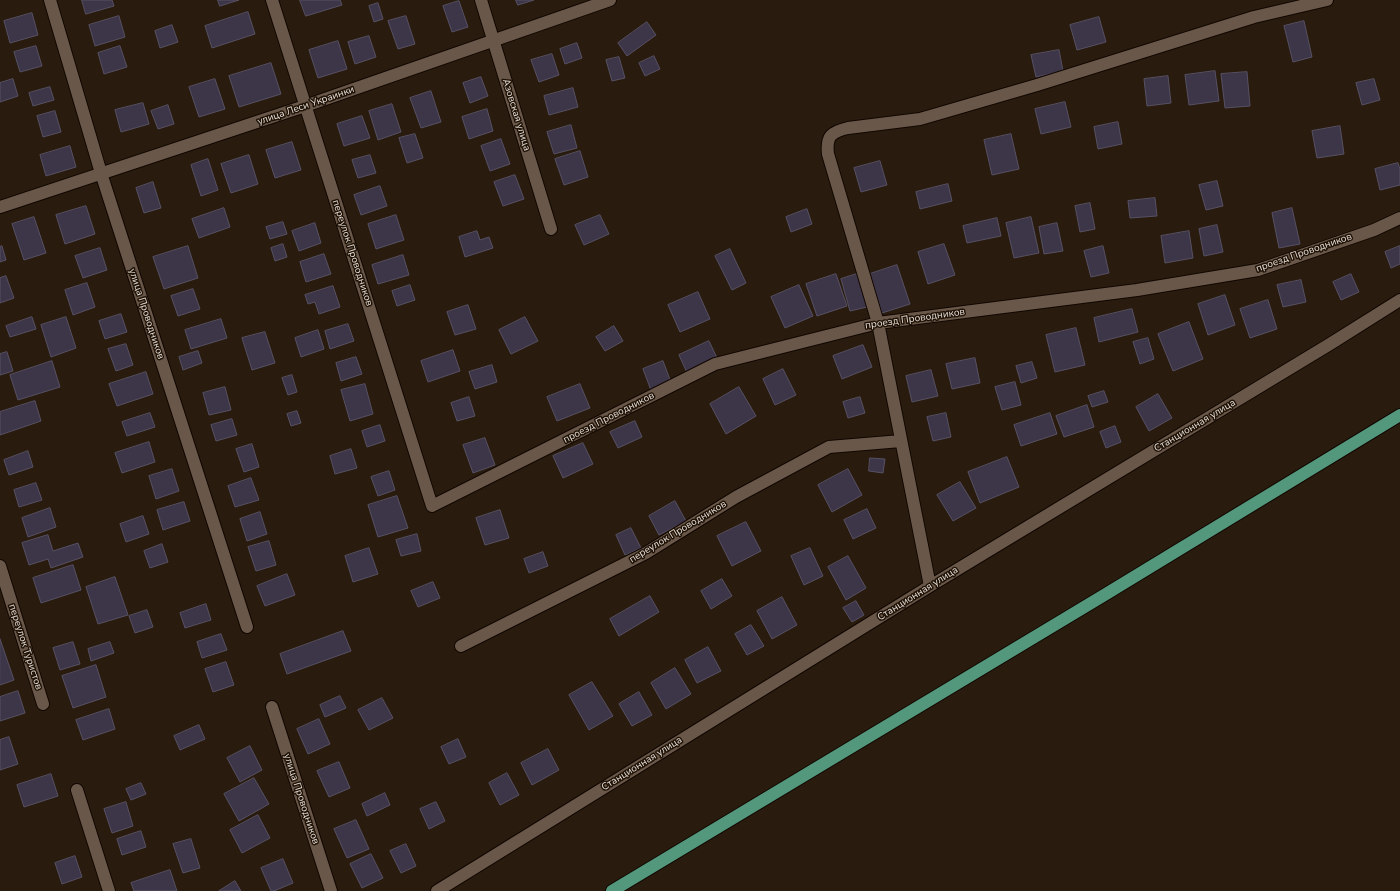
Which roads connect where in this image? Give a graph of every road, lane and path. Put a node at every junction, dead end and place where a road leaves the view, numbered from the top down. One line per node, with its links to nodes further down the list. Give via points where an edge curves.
1 (50, 0): 8 (street, улица Проводников)
2 (272, 0): 7 (street, переулок Проводников)
3 (481, 0): 6 (street, Азовская улица)
4 (610, 0): 6 (street, улица Леси Украинки)
5 (1327, 0): 13 (street, via 1254,17 920,119 836,131 826,143 828,154)
6 (494, 41): 7 (street, улица Леси Украинки); 11 (street, Азовская улица)
7 (305, 106): 8 (street, улица Леси Украинки); 16 (street, переулок Проводников)
8 (101, 173): 9 (street, улица Леси Украинки); 19 (street, улица Проводников)
9 (0, 207)
10 (1400, 218): 13 (street, проезд Проводников, via 1374,230 1258,270 1137,290)
11 (551, 229)
12 (1400, 300): 18 (street, Станционная улица)
13 (878, 323): 15 (street); 16 (street, проезд Проводников, via 715,364)
14 (1400, 415): 27 (main road)
15 (901, 440): 18 (street); 20 (street, переулок Проводников, via 829,447 736,497 646,553)
16 (432, 506)
17 (0, 566): 21 (street, переулок Туристов)
18 (930, 586): 26 (street, Станционная улица)
19 (247, 627)
20 (461, 646)
21 (43, 704)
22 (272, 707): 25 (street, улица Проводников)
23 (77, 790): 24 (street)
24 (109, 891)
25 (331, 891)
26 (437, 891)
27 (612, 891)

